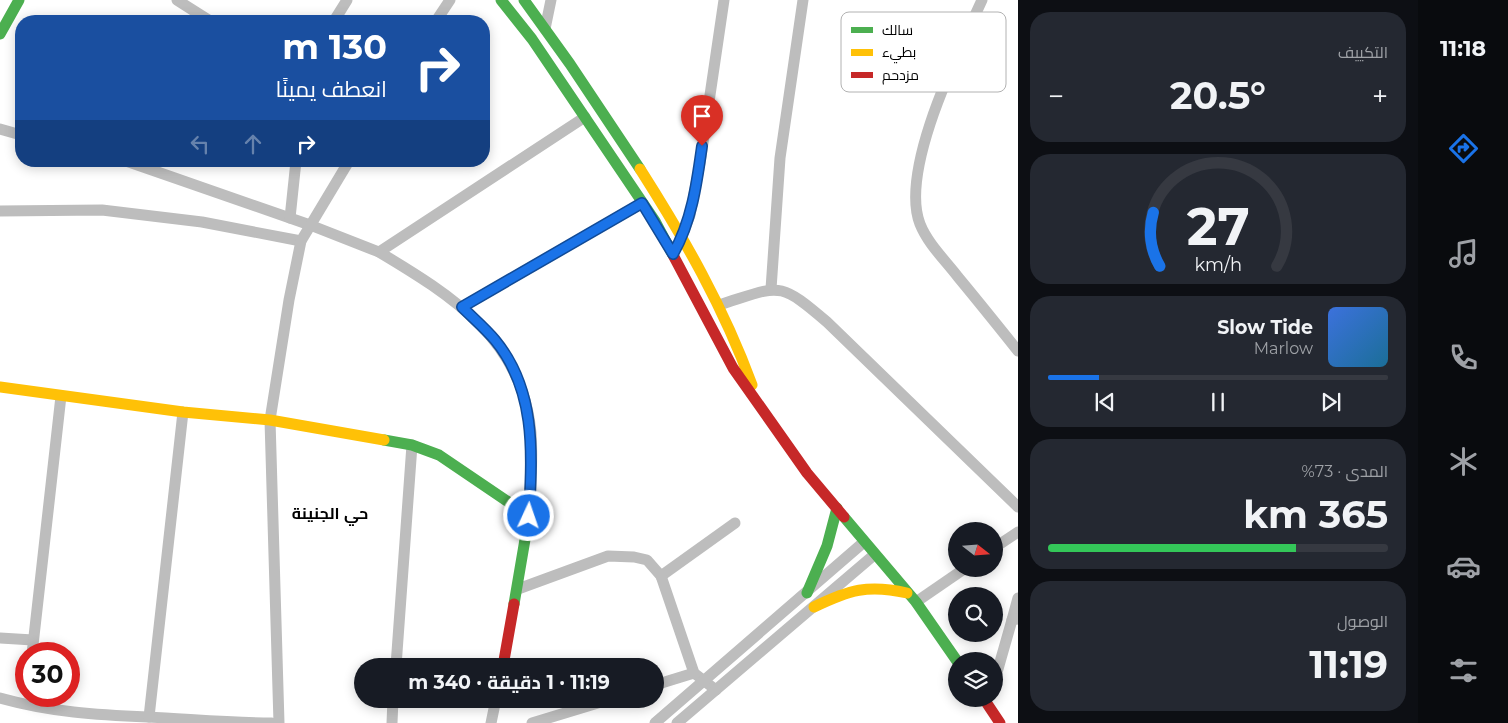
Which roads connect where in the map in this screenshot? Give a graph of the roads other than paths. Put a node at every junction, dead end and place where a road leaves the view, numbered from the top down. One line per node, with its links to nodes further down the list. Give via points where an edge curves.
1 (19, 0): 16 (street)
2 (177, 0): 12 (street)
3 (347, 0): 13 (street)
4 (450, 0): 14 (street)
5 (501, 0): 18 (street)
6 (524, 0): 15 (street)
7 (551, 0): 15 (street)
8 (724, 0): 28 (street, via 700,163)
9 (803, 0): 32 (street, via 780,158)
10 (982, 0): 11 (street)
11 (977, 12)
12 (196, 15)
13 (338, 15)
14 (440, 15)
15 (545, 29): 28 (street)
16 (0, 34)
17 (943, 92): 35 (street, via 919,165 917,212 934,247)
18 (585, 117): 24 (street); 30 (street)
19 (0, 129): 20 (street)
20 (15, 133)
21 (154, 167): 26 (street)
22 (295, 167): 26 (street)
23 (345, 167): 27 (street)
24 (642, 203): 31 (street); 34 (street)
25 (0, 211): 29 (street, via 102,210 202,222)
26 (290, 218): 27 (street)
27 (310, 225): 29 (street); 30 (street)
28 (682, 238): 31 (street); 33 (street)
29 (301, 241): 40 (street)
30 (379, 252): 34 (street)
31 (673, 254): 38 (street, via 733,368)
32 (771, 289): 33 (street); 42 (street, via 798,297 827,322)
33 (719, 305): 38 (street, via 745,364)
34 (462, 307): 44 (street, via 495,340 519,380 531,432)
35 (1018, 351)
36 (0, 387): 37 (street)
37 (60, 396): 39 (street); 60 (street)
38 (758, 404): 43 (street)
39 (184, 412): 40 (street); 76 (street)
40 (270, 420): 41 (street); 79 (street)
41 (412, 445): 44 (street, via 433,452 461,468); 63 (street)
42 (1018, 507)
43 (836, 508): 47 (street); 53 (street, via 828,546)
44 (529, 516): 52 (street)
45 (735, 523): 50 (street)
46 (1018, 532): 48 (street)
47 (864, 542): 49 (street); 53 (street)
48 (1003, 542)
49 (874, 555): 54 (street); 57 (street)
50 (661, 576): 52 (street, via 643,558 608,556); 65 (street)
51 (951, 578): 56 (street)
52 (518, 589): 64 (street)
53 (807, 593): 66 (street)
54 (907, 593): 56 (street); 57 (street, via 876,586 861,587)
55 (1018, 598): 58 (street)
56 (916, 602): 61 (street)
57 (814, 607): 68 (street)
58 (1015, 620): 62 (street)
59 (0, 638): 60 (street)
60 (33, 640)
61 (952, 652)
62 (1003, 655)
63 (397, 658)
64 (505, 658)
65 (694, 673): 66 (street); 67 (street)
66 (705, 681): 68 (street); 83 (street)
67 (664, 682)
68 (716, 690): 84 (street)
69 (0, 698): 70 (street)
70 (15, 700)
71 (53, 707): 76 (street, via 83,714)
72 (991, 707): 85 (street)
73 (393, 708): 80 (street)
74 (494, 708): 81 (street)
75 (581, 708): 82 (street)
76 (149, 717): 77 (street)
77 (219, 723): 78 (street)
78 (272, 723)
79 (279, 723)
80 (392, 723)
81 (491, 723)
82 (532, 723)
83 (655, 723)
84 (678, 723)
85 (1000, 723)

